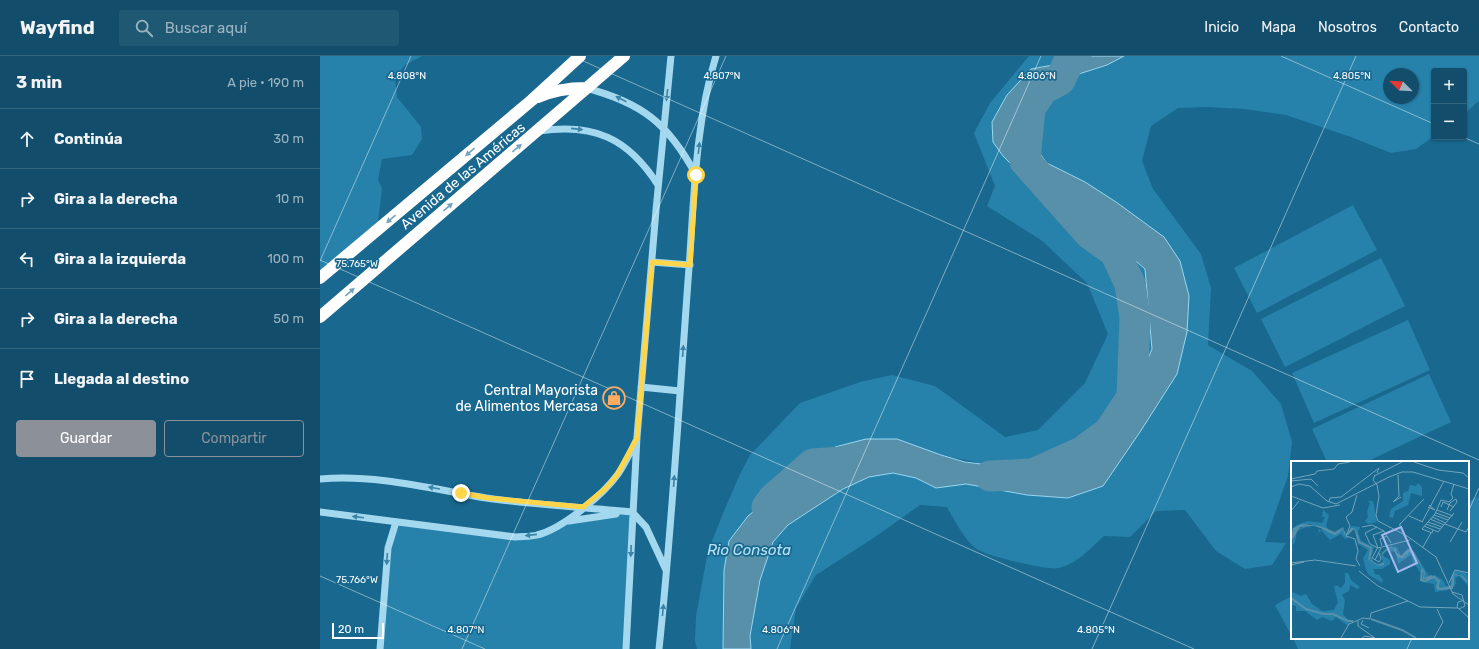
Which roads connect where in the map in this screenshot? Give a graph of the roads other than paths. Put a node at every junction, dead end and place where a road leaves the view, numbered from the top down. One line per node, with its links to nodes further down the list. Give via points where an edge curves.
1 (580, 56): 6 (highway, Avenida de las Américas)
2 (624, 56): 5 (highway, Avenida de las Américas)
3 (671, 56): 7 (street, one-way to 7)
4 (716, 56): 9 (street, one-way to 4, via 704,108)
5 (586, 88): 6 (highway, via 567,88 549,92); 7 (street, one-way to 5, via 642,110 615,96); 8 (highway, Avenida de las Américas)
6 (532, 100): 13 (highway, Avenida de las Américas, one-way to 13)
7 (664, 128): 9 (street, via 683,150); 10 (street)
8 (539, 131): 10 (street, one-way to 10, via 562,128 586,130 608,137 628,149 646,165); 14 (highway, Avenida de las Américas, one-way to 8)
9 (696, 175): 12 (street)
10 (658, 185): 11 (street)
11 (652, 262): 12 (street); 15 (street)
12 (690, 265): 16 (street, one-way to 12)
13 (320, 278)
14 (320, 317)
15 (641, 387): 16 (street); 17 (street)
16 (680, 391): 24 (street, one-way to 16)
17 (637, 438): 19 (street, via 617,475); 21 (street)
18 (320, 479): 19 (street, one-way to 18, via 488,498 383,481 341,477)
19 (583, 507): 21 (street); 22 (street)
20 (320, 512): 23 (street, one-way to 20)
21 (632, 512): 22 (street); 24 (street, via 646,527); 26 (street, one-way to 26)
22 (567, 521): 23 (street, one-way to 23, via 536,535 515,537)
23 (396, 522): 25 (street, one-way to 25, via 388,548)
24 (667, 572): 27 (street, one-way to 24)
25 (380, 649)
26 (626, 649)
27 (659, 649)

